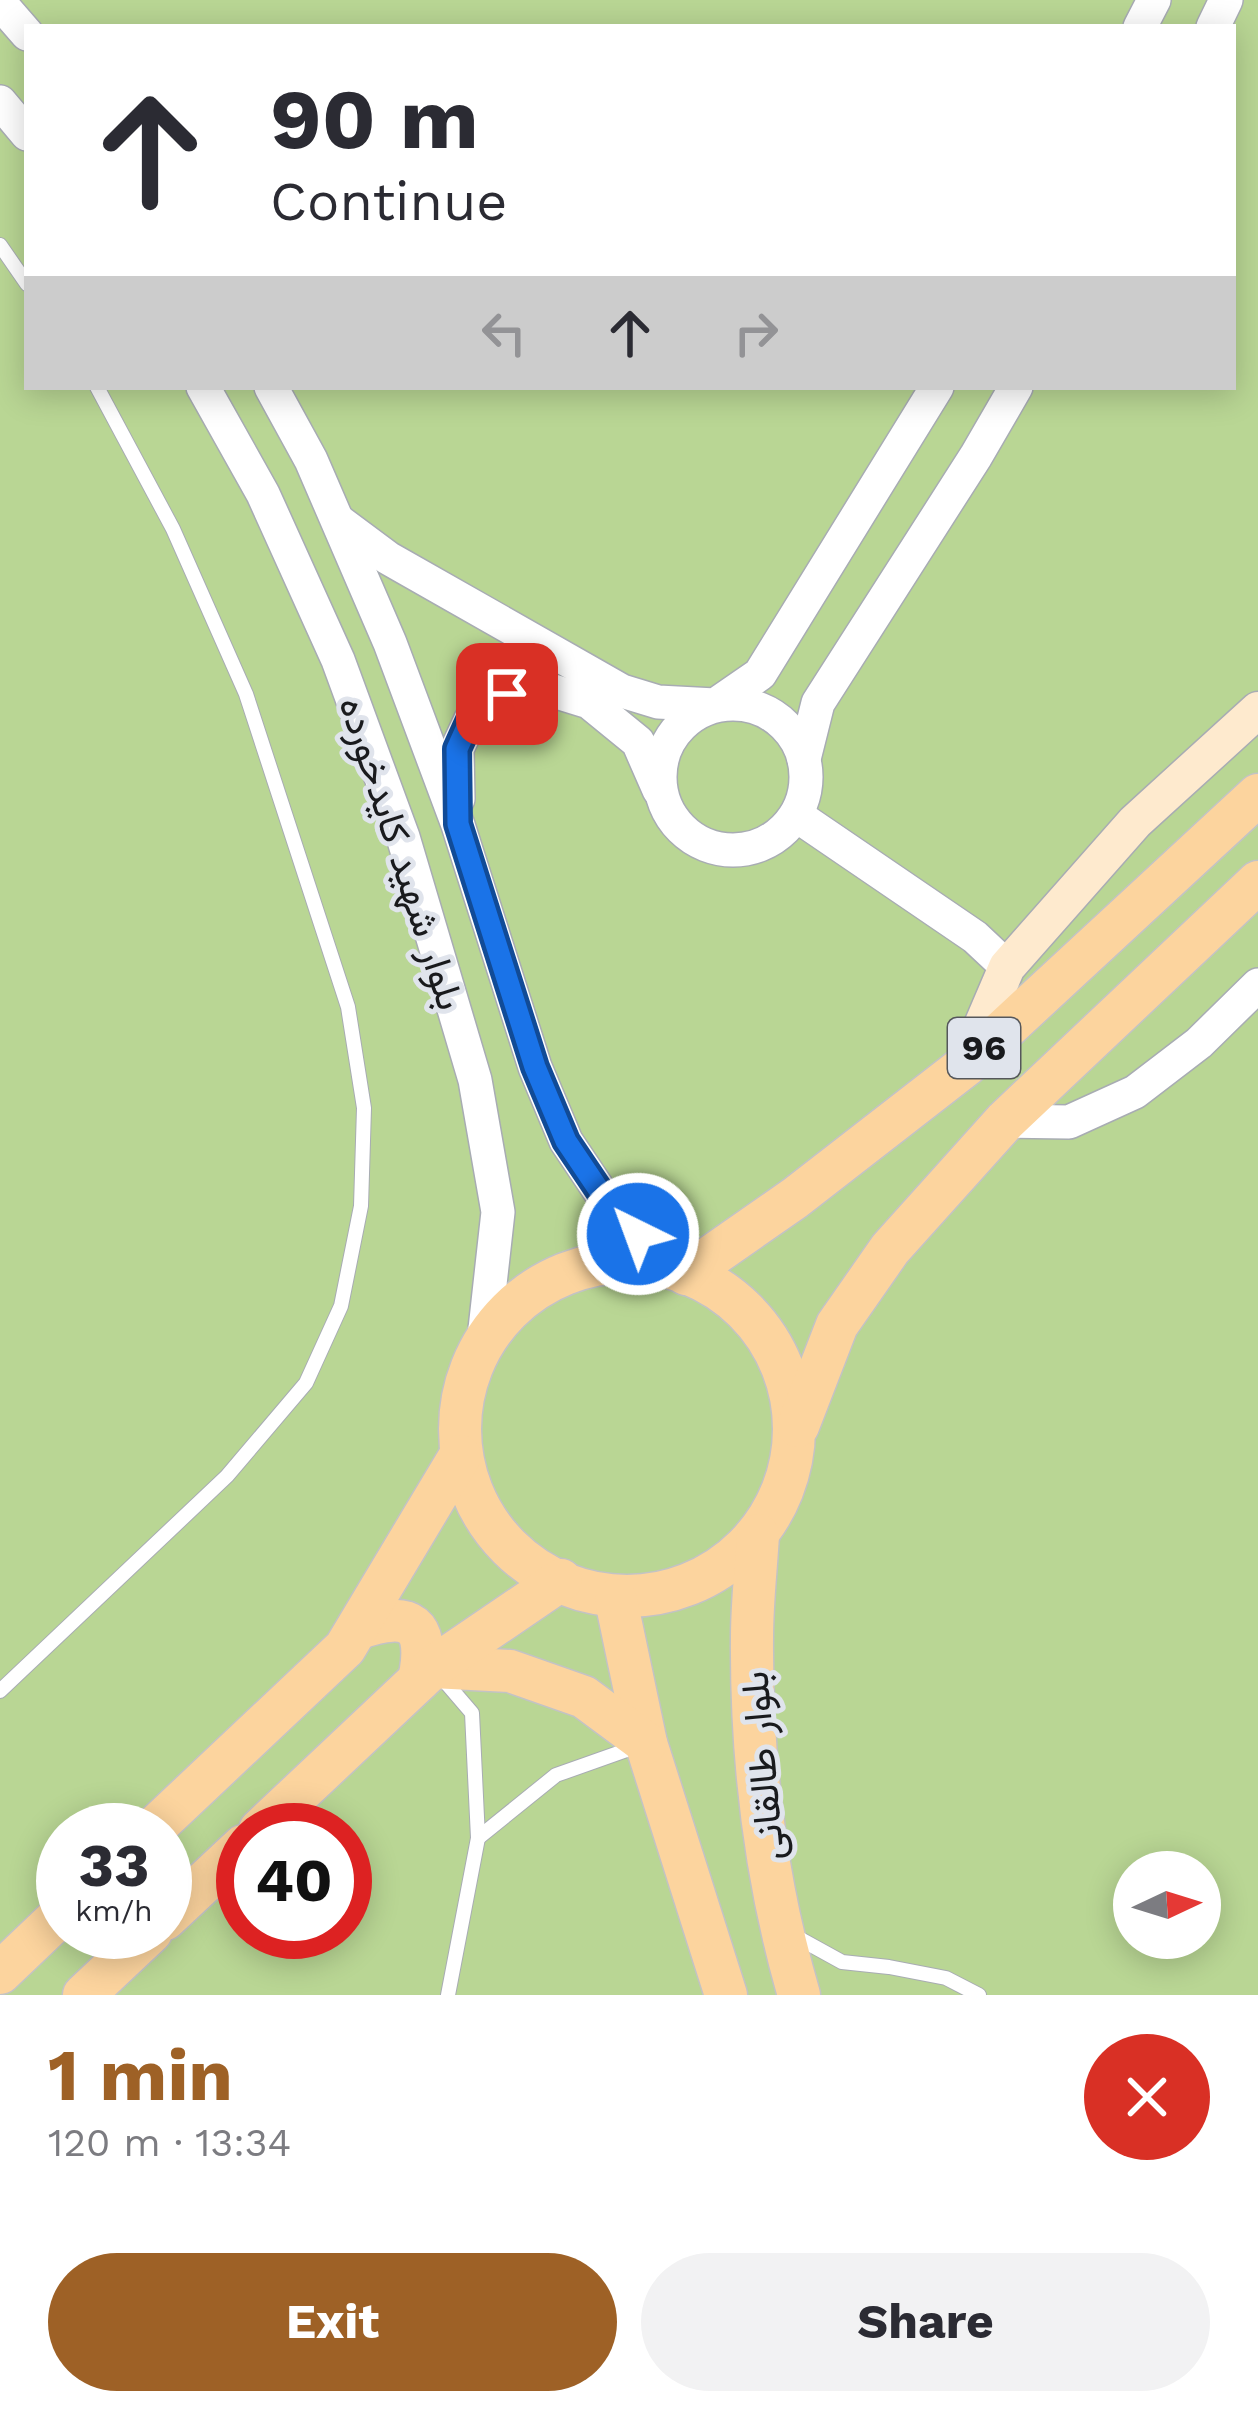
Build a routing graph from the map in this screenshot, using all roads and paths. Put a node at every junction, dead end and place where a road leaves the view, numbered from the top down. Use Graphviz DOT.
graph roads {
  1 [pos="0,3"];
  2 [pos="24,31"];
  3 [pos="0,102"];
  4 [pos="24,130"];
  5 [pos="0,245"];
  6 [pos="24,280"];
  7 [pos="99,390"];
  8 [pos="204,390"];
  9 [pos="273,390"];
  10 [pos="935,390"];
  11 [pos="1014,390"];
  12 [pos="337,519"];
  13 [pos="715,705"];
  14 [pos="1258,710"];
  15 [pos="804,759"];
  16 [pos="661,795"];
  17 [pos="1258,795"];
  18 [pos="796,815"];
  19 [pos="458,824"];
  20 [pos="1258,882"];
  21 [pos="1007,968"];
  22 [pos="1258,985"];
  23 [pos="965,1066"];
  24 [pos="1005,1120"];
  25 [pos="678,1270"];
  26 [pos="482,1347"];
  27 [pos="796,1433"];
  28 [pos="460,1456"];
  29 [pos="758,1535"];
  30 [pos="561,1580"];
  31 [pos="616,1600"];
  32 [pos="359,1628"];
  33 [pos="426,1674"];
  34 [pos="0,1691"];
  35 [pos="646,1743"];
  36 [pos="181,1803"];
  37 [pos="289,1803"];
  38 [pos="478,1838"];
  39 [pos="216,1871"];
  40 [pos="192,1894"];
  41 [pos="779,1927"];
  42 [pos="36,1939"];
  43 [pos="122,1959"];
  44 [pos="0,1973"];
  45 [pos="84,1995"];
  46 [pos="448,1995"];
  47 [pos="726,1995"];
  48 [pos="799,1995"];
  49 [pos="979,1995"];
  1 -- 2 [label="street"];
  3 -- 4 [label="street"];
  5 -- 6 [label="lane"];
  7 -- 34 [label="lane"];
  8 -- 26 [label="street, بلوار شهید کایدخورده"];
  9 -- 12 [label="street, بلوار شهید کایدخورده"];
  10 -- 13 [label="street"];
  11 -- 15 [label="street"];
  12 -- 13 [label="street"];
  12 -- 19 [label="street, بلوار شهید کایدخورده"];
  13 -- 15 [label="street"];
  13 -- 16 [label="street"];
  14 -- 21 [label="main road"];
  15 -- 18 [label="street"];
  16 -- 18 [label="street"];
  16 -- 19 [label="street"];
  17 -- 23 [label="main road, 96"];
  18 -- 21 [label="street"];
  19 -- 25 [label="street, بلوار شهید کایدخورده"];
  20 -- 24 [label="main road, 96"];
  21 -- 23 [label="main road"];
  22 -- 24 [label="street"];
  23 -- 25 [label="main road, 96"];
  24 -- 27 [label="main road, 96"];
  25 -- 26 [label="main road, 96"];
  25 -- 27 [label="main road, 96"];
  26 -- 28 [label="main road, 96"];
  27 -- 29 [label="main road, 96"];
  28 -- 30 [label="main road, 96"];
  28 -- 32 [label="main road"];
  29 -- 31 [label="main road, 96"];
  29 -- 41 [label="main road, بلوار طالقانی / 96"];
  30 -- 31 [label="main road, 96"];
  30 -- 33 [label="main road"];
  31 -- 35 [label="main road"];
  32 -- 33 [label="main road"];
  32 -- 36 [label="main road"];
  33 -- 35 [label="main road"];
  33 -- 37 [label="main road"];
  33 -- 38 [label="lane"];
  35 -- 38 [label="lane"];
  35 -- 47 [label="main road"];
  38 -- 46 [label="lane"];
  39 -- 40 [label="main road"];
  41 -- 48 [label="main road, بلوار طالقانی / 96"];
  41 -- 49 [label="lane"];
  42 -- 44 [label="main road"];
  43 -- 45 [label="main road"];
}
